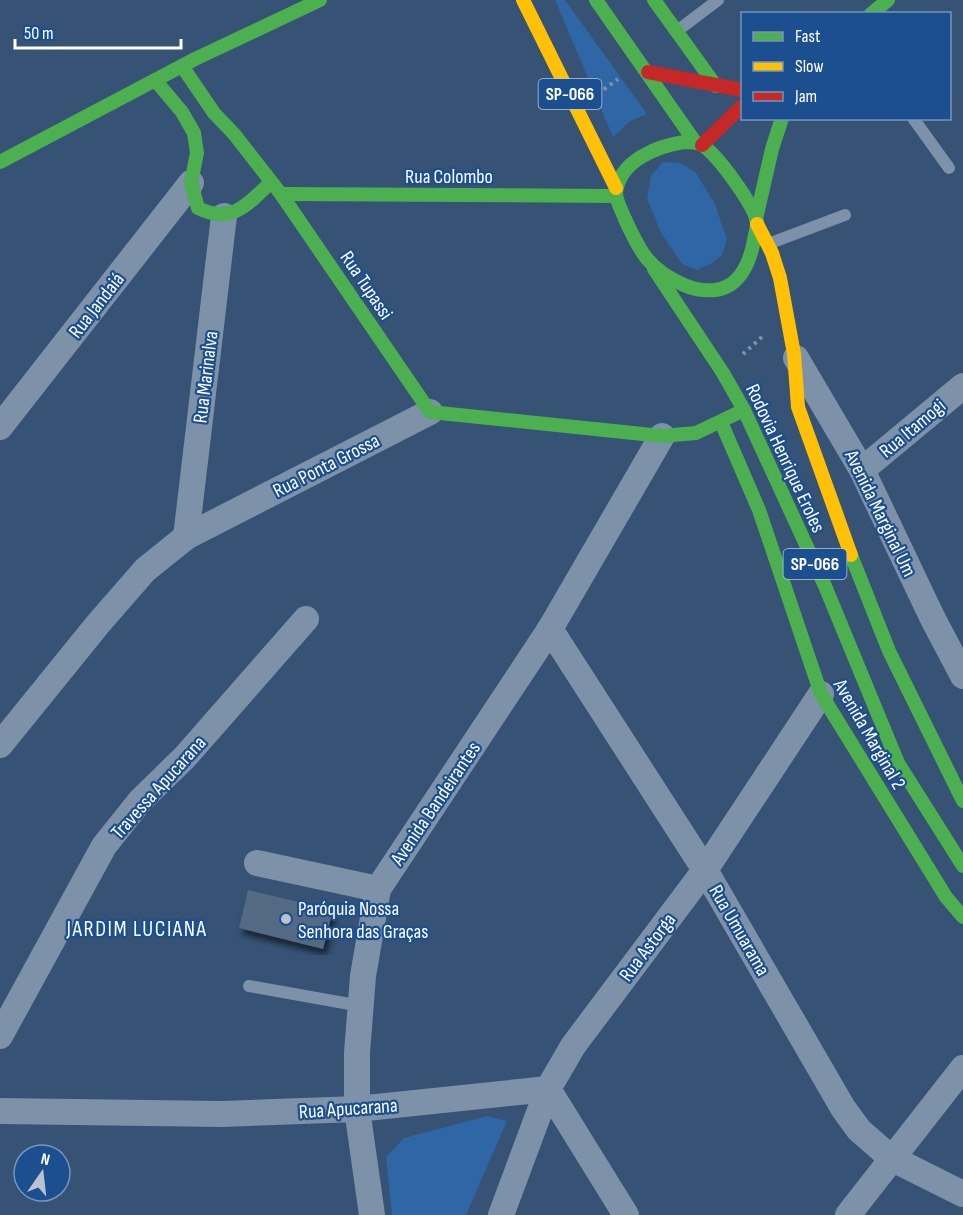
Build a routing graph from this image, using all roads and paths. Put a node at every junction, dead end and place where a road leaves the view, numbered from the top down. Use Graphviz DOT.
graph roads {
  1 [pos="320,0"];
  2 [pos="523,0"];
  3 [pos="596,0"];
  4 [pos="654,0"];
  5 [pos="718,0"];
  6 [pos="888,0"];
  7 [pos="873,12"];
  8 [pos="676,32"];
  9 [pos="195,58"];
  10 [pos="182,66"];
  11 [pos="643,67"];
  12 [pos="155,80"];
  13 [pos="716,86"];
  14 [pos="741,90"];
  15 [pos="741,107"];
  16 [pos="579,110"];
  17 [pos="781,120"];
  18 [pos="914,120"];
  19 [pos="229,128"];
  20 [pos="195,141"];
  21 [pos="698,144"];
  22 [pos="0,162"];
  23 [pos="949,168"];
  24 [pos="271,182"];
  25 [pos="191,183"];
  26 [pos="616,192"];
  27 [pos="281,194"];
  28 [pos="224,216"];
  29 [pos="845,216"];
  30 [pos="756,222"];
  31 [pos="767,244"];
  32 [pos="654,269"];
  33 [pos="786,314"];
  34 [pos="794,354"];
  35 [pos="723,373"];
  36 [pos="963,386"];
  37 [pos="744,410"];
  38 [pos="430,412"];
  39 [pos="721,422"];
  40 [pos="0,427"];
  41 [pos="662,436"];
  42 [pos="862,470"];
  43 [pos="186,537"];
  44 [pos="306,619"];
  45 [pos="550,629"];
  46 [pos="963,676"];
  47 [pos="821,694"];
  48 [pos="0,745"];
  49 [pos="963,801"];
  50 [pos="256,863"];
  51 [pos="963,866"];
  52 [pos="705,870"];
  53 [pos="378,889"];
  54 [pos="963,917"];
  55 [pos="249,986"];
  56 [pos="361,1006"];
  57 [pos="0,1036"];
  58 [pos="963,1068"];
  59 [pos="548,1089"];
  60 [pos="357,1109"];
  61 [pos="0,1111"];
  62 [pos="891,1158"];
  63 [pos="963,1194"];
  64 [pos="372,1215"];
  65 [pos="501,1215"];
  66 [pos="626,1215"];
  67 [pos="848,1215"];
  1 -- 9 [label="main road"];
  2 -- 16 [label="main road, SP-066"];
  3 -- 11 [label="main road, SP-066"];
  4 -- 8 [label="main road"];
  5 -- 8 [label="lane"];
  6 -- 7 [label="main road"];
  8 -- 13 [label="main road"];
  9 -- 10 [label="main road"];
  9 -- 19 [label="main road"];
  10 -- 12 [label="main road"];
  10 -- 19 [label="main road, Rua Tupassi"];
  11 -- 13 [label="main road"];
  11 -- 16 [label="path"];
  11 -- 21 [label="main road, SP-066"];
  12 -- 20 [label="main road"];
  12 -- 22 [label="main road"];
  13 -- 14 [label="main road"];
  15 -- 21 [label="main road"];
  16 -- 26 [label="main road, SP-066"];
  17 -- 30 [label="main road"];
  18 -- 23 [label="lane"];
  19 -- 20 [label="main road"];
  19 -- 24 [label="main road, Rua Tupassi"];
  20 -- 25 [label="main road"];
  21 -- 26 [label="main road"];
  21 -- 30 [label="main road, SP-066"];
  24 -- 27 [label="main road, Rua Tupassi"];
  24 -- 28 [label="main road"];
  25 -- 28 [label="main road"];
  25 -- 40 [label="street, Rua Jandaiá"];
  26 -- 27 [label="main road, Rua Colombo"];
  26 -- 32 [label="main road, SP-066"];
  27 -- 38 [label="main road, Rua Tupassi"];
  28 -- 43 [label="street, Rua Marinalva"];
  29 -- 31 [label="lane"];
  30 -- 31 [label="main road, Rodovia Henrique Eroles / SP-066"];
  30 -- 32 [label="main road, SP-066"];
  31 -- 33 [label="main road, Rodovia Henrique Eroles / SP-066"];
  32 -- 35 [label="main road, Rodovia Henrique Eroles / SP-066"];
  33 -- 34 [label="main road, Rodovia Henrique Eroles / SP-066"];
  33 -- 35 [label="path"];
  34 -- 42 [label="street, Avenida Marginal Um"];
  34 -- 49 [label="main road, Rodovia Henrique Eroles / SP-066"];
  35 -- 37 [label="main road, Rodovia Henrique Eroles / SP-066"];
  36 -- 42 [label="street, Rua Itamogi"];
  37 -- 39 [label="main road"];
  37 -- 51 [label="main road, Rodovia Henrique Eroles / SP-066"];
  38 -- 41 [label="main road"];
  38 -- 43 [label="street, Rua Ponta Grossa"];
  39 -- 41 [label="main road"];
  39 -- 47 [label="main road, Avenida Marginal 2"];
  41 -- 45 [label="street, Avenida Bandeirantes"];
  42 -- 46 [label="street, Avenida Marginal Um"];
  43 -- 48 [label="street, Rua Ponta Grossa"];
  44 -- 57 [label="street, Travessa Apucarana"];
  45 -- 52 [label="street, Rua Umuarama"];
  45 -- 53 [label="street, Avenida Bandeirantes"];
  47 -- 52 [label="street, Rua Astorga"];
  47 -- 54 [label="main road, Avenida Marginal 2"];
  50 -- 53 [label="street"];
  52 -- 59 [label="street, Rua Astorga"];
  52 -- 62 [label="street, Rua Umuarama"];
  53 -- 56 [label="street, Avenida Bandeirantes"];
  55 -- 56 [label="lane"];
  56 -- 60 [label="street, Avenida Bandeirantes"];
  58 -- 62 [label="street"];
  59 -- 60 [label="street, Rua Apucarana"];
  59 -- 65 [label="street, Rua Astorga"];
  59 -- 66 [label="street"];
  60 -- 61 [label="street, Rua Apucarana"];
  60 -- 64 [label="street, Avenida Bandeirantes"];
  62 -- 63 [label="street, Rua Umuarama"];
  62 -- 67 [label="street"];
}
